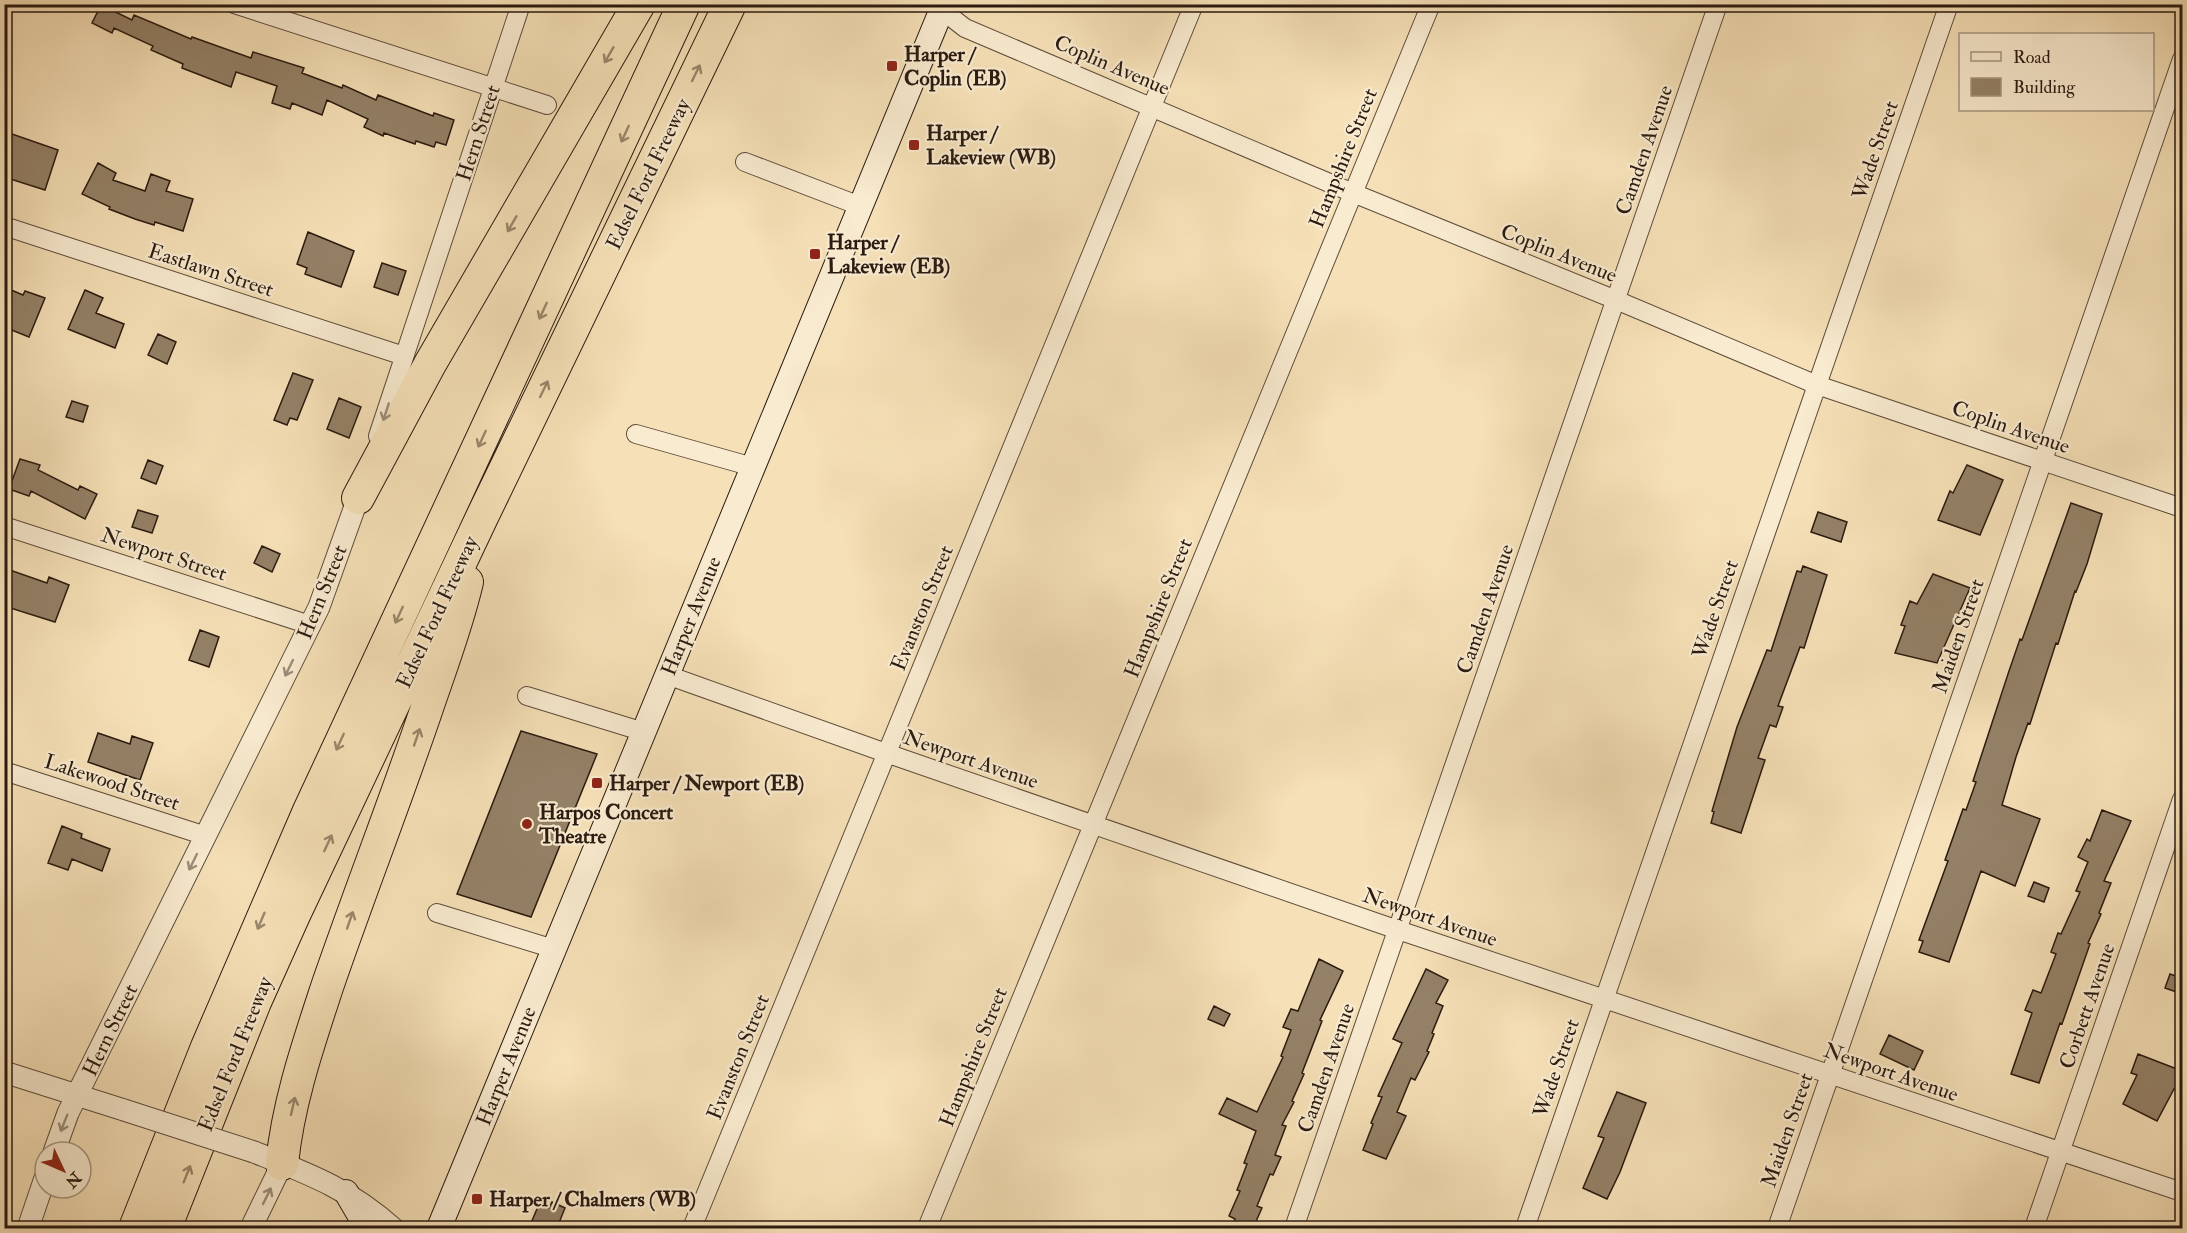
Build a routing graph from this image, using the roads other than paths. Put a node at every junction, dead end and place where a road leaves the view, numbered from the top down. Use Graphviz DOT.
graph roads {
  1 [pos="234,4"];
  2 [pos="521,4"];
  3 [pos="639,4"];
  4 [pos="684,4"];
  5 [pos="730,4"];
  6 [pos="1194,4"];
  7 [pos="1431,4"];
  8 [pos="1718,4"];
  9 [pos="1949,4"];
  10 [pos="940,6"];
  11 [pos="2182,59"];
  12 [pos="493,88"];
  13 [pos="547,105"];
  14 [pos="1152,108"];
  15 [pos="745,162"];
  16 [pos="1353,193"];
  17 [pos="860,206"];
  18 [pos="4,226"];
  19 [pos="1616,300"];
  20 [pos="404,356"];
  21 [pos="1817,384"];
  22 [pos="636,435"];
  23 [pos="2043,461"];
  24 [pos="753,467"];
  25 [pos="358,498"];
  26 [pos="2182,508"];
  27 [pos="482,517"];
  28 [pos="4,526"];
  29 [pos="310,625"];
  30 [pos="667,675"];
  31 [pos="527,696"];
  32 [pos="644,732"];
  33 [pos="886,753"];
  34 [pos="4,771"];
  35 [pos="2182,799"];
  36 [pos="1093,825"];
  37 [pos="206,836"];
  38 [pos="437,913"];
  39 [pos="1398,930"];
  40 [pos="554,949"];
  41 [pos="1604,999"];
  42 [pos="4,1072"];
  43 [pos="1830,1075"];
  44 [pos="77,1095"];
  45 [pos="59,1140"];
  46 [pos="2060,1152"];
  47 [pos="282,1164"];
  48 [pos="346,1192"];
  49 [pos="2182,1192"];
  50 [pos="38,1200"];
  51 [pos="28,1228"];
  52 [pos="135,1228"];
  53 [pos="165,1228"];
  54 [pos="251,1228"];
  55 [pos="367,1228"];
  56 [pos="393,1228"];
  57 [pos="439,1228"];
  58 [pos="692,1228"];
  59 [pos="927,1228"];
  60 [pos="1294,1228"];
  61 [pos="1525,1228"];
  62 [pos="1777,1228"];
  63 [pos="2034,1228"];
  1 -- 12 [label="street"];
  2 -- 12 [label="street, Hern Street"];
  3 -- 25 [label="highway, one-way"];
  4 -- 52 [label="highway, Edsel Ford Freeway, one-way"];
  27 -- 5 [label="highway, Edsel Ford Freeway, one-way"];
  6 -- 14 [label="street, Evanston Street"];
  7 -- 16 [label="street, Hampshire Street"];
  8 -- 19 [label="street, Camden Avenue"];
  9 -- 21 [label="street, Wade Street"];
  10 -- 14 [label="street, Coplin Avenue"];
  10 -- 17 [label="main road, Harper Avenue"];
  11 -- 23 [label="street, Maiden Street"];
  12 -- 13 [label="street"];
  12 -- 20 [label="street, Hern Street"];
  14 -- 16 [label="street, Coplin Avenue"];
  14 -- 33 [label="street, Evanston Street"];
  15 -- 17 [label="street"];
  16 -- 19 [label="street, Coplin Avenue"];
  16 -- 36 [label="street, Hampshire Street"];
  17 -- 24 [label="main road, Harper Avenue"];
  18 -- 20 [label="street, Eastlawn Street"];
  19 -- 21 [label="street, Coplin Avenue"];
  19 -- 39 [label="street, Camden Avenue"];
  20 -- 25 [label="street, Hern Street, one-way"];
  21 -- 23 [label="street, Coplin Avenue"];
  21 -- 41 [label="street, Wade Street"];
  22 -- 24 [label="street"];
  23 -- 26 [label="street, Coplin Avenue"];
  23 -- 43 [label="street, Maiden Street"];
  24 -- 30 [label="main road, Harper Avenue"];
  25 -- 29 [label="street, Hern Street"];
  47 -- 27 [label="highway, one-way"];
  53 -- 27 [label="highway, Edsel Ford Freeway, one-way"];
  28 -- 29 [label="street, Newport Street"];
  29 -- 37 [label="street, Hern Street, one-way"];
  30 -- 32 [label="main road, Harper Avenue"];
  30 -- 33 [label="street, Newport Avenue"];
  31 -- 32 [label="street"];
  32 -- 40 [label="main road, Harper Avenue"];
  33 -- 36 [label="street, Newport Avenue"];
  33 -- 58 [label="street, Evanston Street"];
  34 -- 37 [label="street, Lakewood Street"];
  35 -- 46 [label="street, Corbett Avenue"];
  36 -- 39 [label="street, Newport Avenue"];
  36 -- 59 [label="street, Hampshire Street"];
  37 -- 44 [label="street, Hern Street, one-way"];
  38 -- 40 [label="street"];
  39 -- 41 [label="street, Newport Avenue"];
  39 -- 60 [label="street, Camden Avenue"];
  40 -- 57 [label="main road, Harper Avenue"];
  41 -- 43 [label="street, Newport Avenue"];
  41 -- 61 [label="street, Wade Street"];
  42 -- 44 [label="street"];
  43 -- 46 [label="street, Newport Avenue"];
  43 -- 62 [label="street, Maiden Street"];
  44 -- 45 [label="street, Hern Street, one-way"];
  44 -- 47 [label="street, bridge"];
  46 -- 49 [label="street, Newport Avenue"];
  46 -- 63 [label="street, Corbett Avenue"];
  47 -- 48 [label="street"];
  54 -- 47 [label="street, one-way"];
  48 -- 55 [label="main road"];
  48 -- 56 [label="street"];
  50 -- 51 [label="street"];
}
